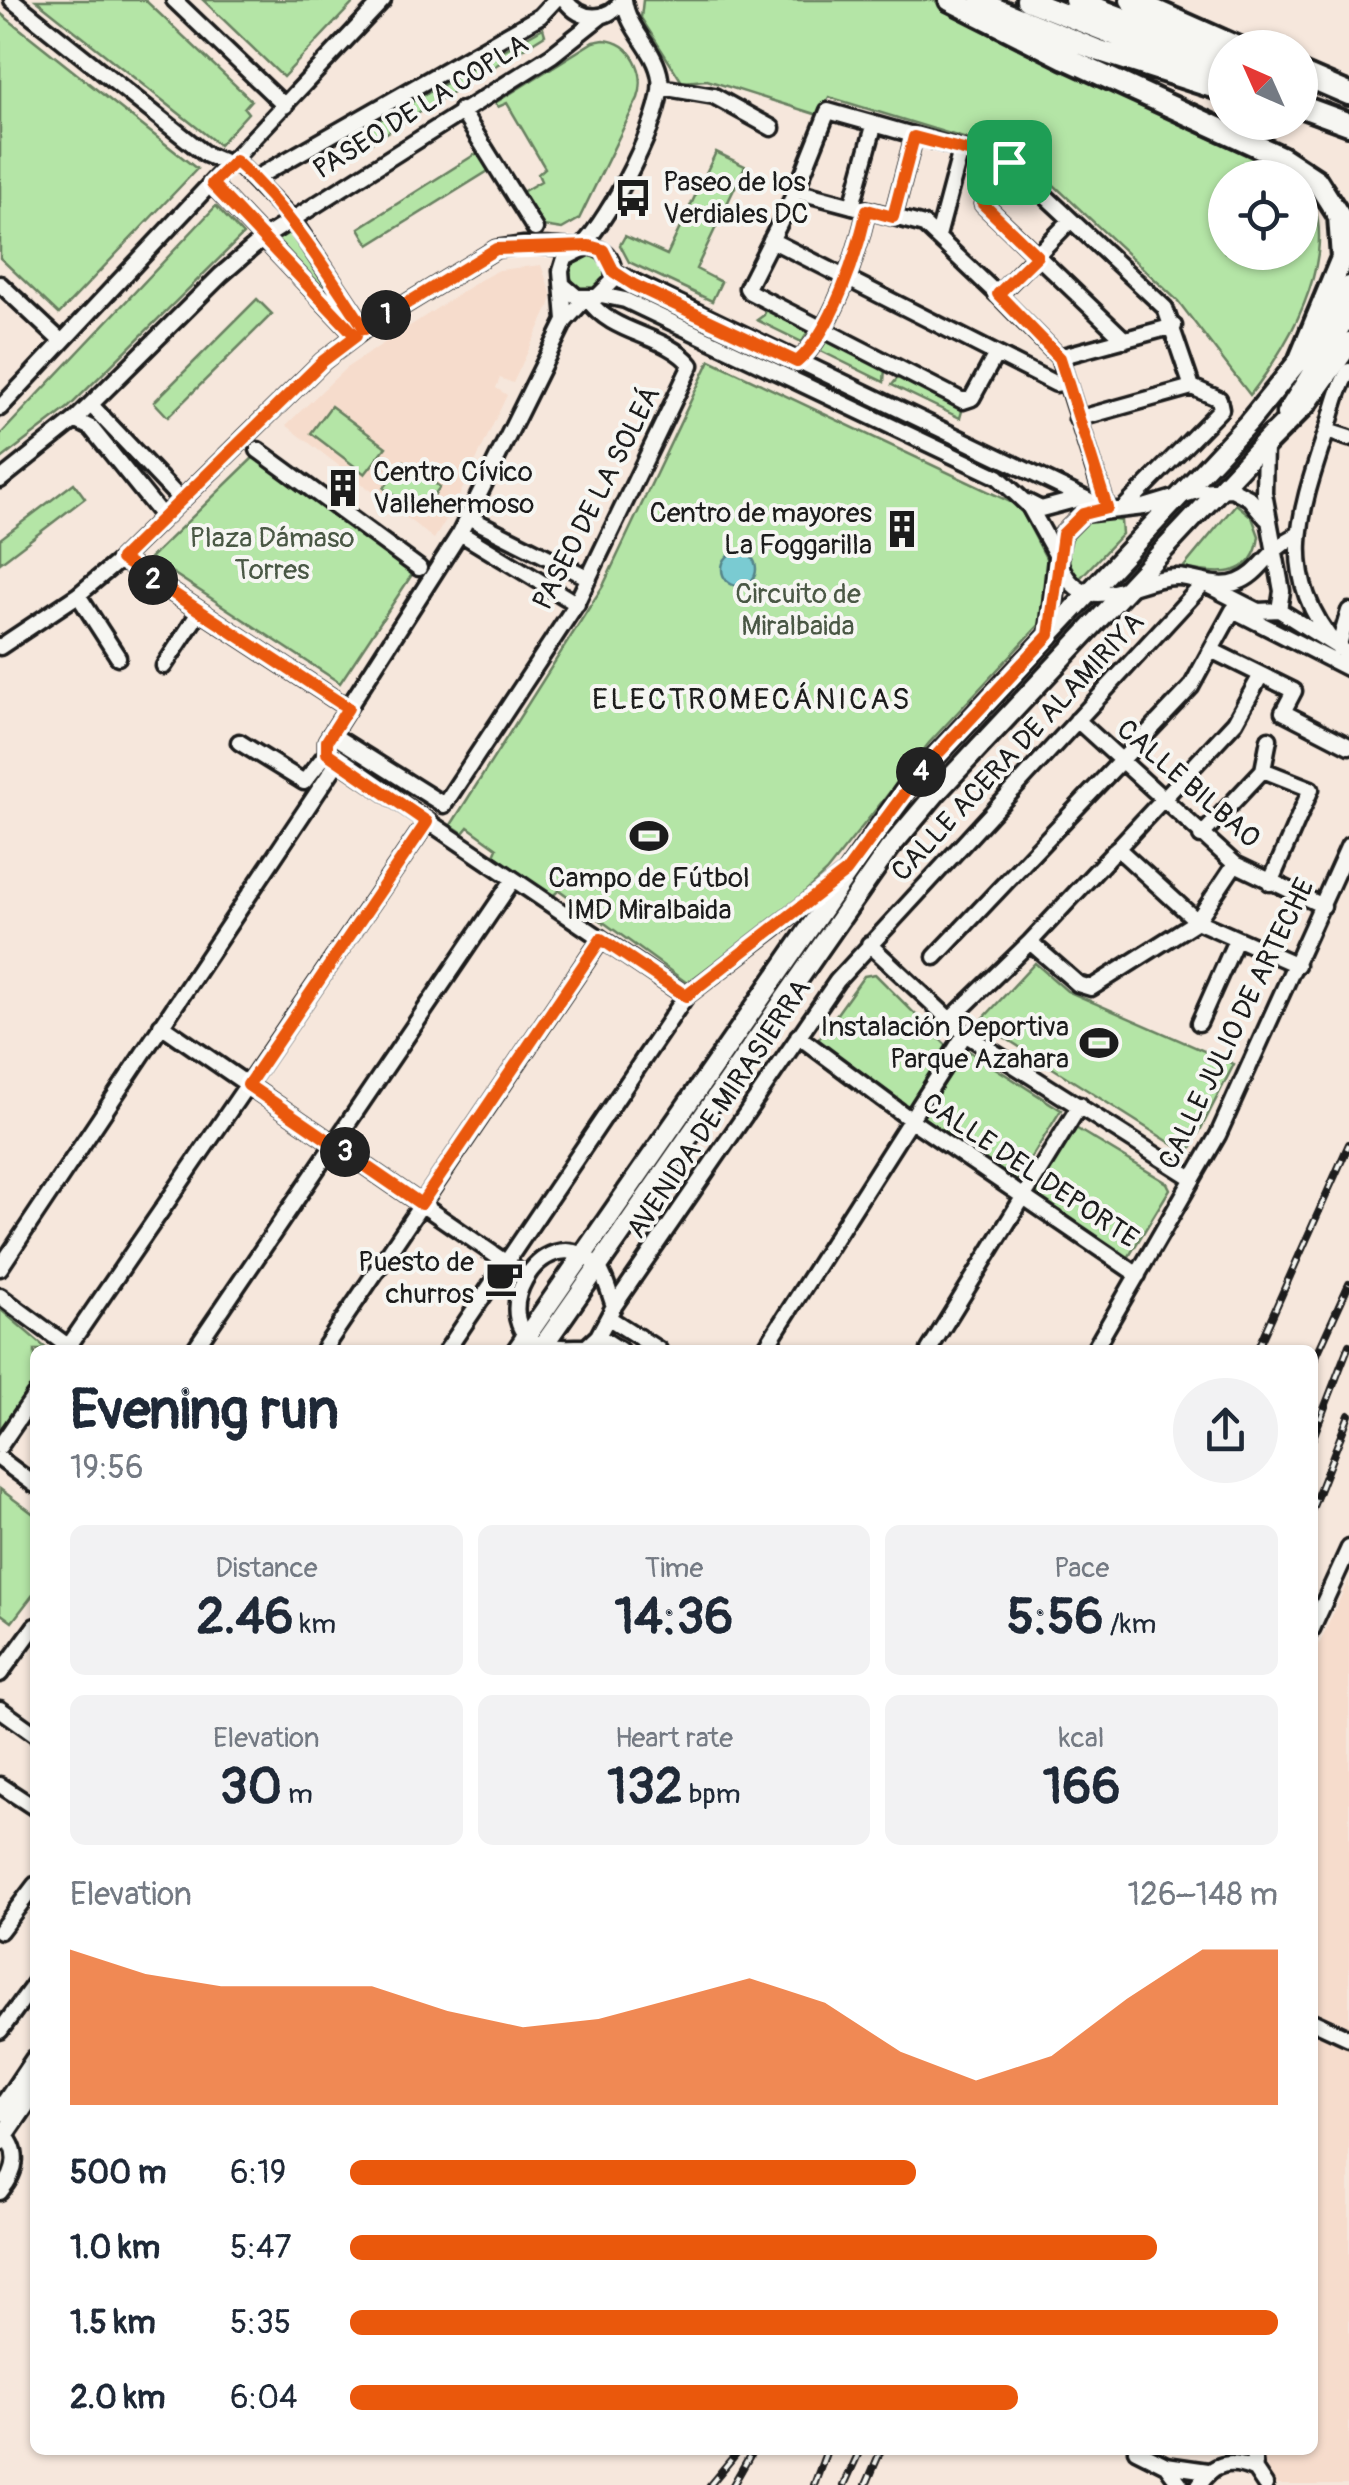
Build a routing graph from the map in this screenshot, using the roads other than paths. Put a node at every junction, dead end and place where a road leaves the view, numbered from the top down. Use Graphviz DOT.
graph roads {
  1 [pos="12,0"];
  2 [pos="174,0"];
  3 [pos="383,0"];
  4 [pos="555,0"];
  5 [pos="565,0"];
  6 [pos="624,0"];
  7 [pos="950,0"];
  8 [pos="975,0"];
  9 [pos="1027,0"];
  10 [pos="1075,0"];
  11 [pos="1132,0"];
  12 [pos="601,17"];
  13 [pos="1208,34"];
  14 [pos="636,36"];
  15 [pos="1208,51"];
  16 [pos="1208,71"];
  17 [pos="1318,81"];
  18 [pos="1208,86"];
  19 [pos="660,87"];
  20 [pos="1318,91"];
  21 [pos="1349,94"];
  22 [pos="1349,102"];
  23 [pos="285,106"];
  24 [pos="461,110"];
  25 [pos="874,126"];
  26 [pos="772,128"];
  27 [pos="914,137"];
  28 [pos="961,150"];
  29 [pos="233,163"];
  30 [pos="1017,168"];
  31 [pos="254,178"];
  32 [pos="212,184"];
  33 [pos="796,192"];
  34 [pos="860,208"];
  35 [pos="893,217"];
  36 [pos="291,218"];
  37 [pos="1072,220"];
  38 [pos="602,224"];
  39 [pos="536,229"];
  40 [pos="938,236"];
  41 [pos="265,237"];
  42 [pos="771,240"];
  43 [pos="533,246"];
  44 [pos="579,247"];
  45 [pos="603,250"];
  46 [pos="1037,256"];
  47 [pos="614,272"];
  48 [pos="562,278"];
  49 [pos="846,278"];
  50 [pos="0,284"];
  51 [pos="1349,286"];
  52 [pos="998,294"];
  53 [pos="592,298"];
  54 [pos="1349,314"];
  55 [pos="565,321"];
  56 [pos="1174,326"];
  57 [pos="820,328"];
  58 [pos="361,332"];
  59 [pos="1125,340"];
  60 [pos="62,342"];
  61 [pos="1349,343"];
  62 [pos="996,354"];
  63 [pos="1060,358"];
  64 [pos="1300,359"];
  65 [pos="797,362"];
  66 [pos="1349,371"];
  67 [pos="1066,382"];
  68 [pos="1192,388"];
  69 [pos="91,404"];
  70 [pos="0,408"];
  71 [pos="103,417"];
  72 [pos="1077,419"];
  73 [pos="75,420"];
  74 [pos="90,428"];
  75 [pos="1327,431"];
  76 [pos="1349,438"];
  77 [pos="1265,444"];
  78 [pos="258,450"];
  79 [pos="0,480"];
  80 [pos="1050,483"];
  81 [pos="1096,483"];
  82 [pos="1224,489"];
  83 [pos="1181,495"];
  84 [pos="1024,498"];
  85 [pos="1082,498"];
  86 [pos="181,500"];
  87 [pos="1047,508"];
  88 [pos="1115,509"];
  89 [pos="468,517"];
  90 [pos="163,518"];
  91 [pos="1266,518"];
  92 [pos="460,533"];
  93 [pos="1297,535"];
  94 [pos="1272,547"];
  95 [pos="1058,558"];
  96 [pos="121,559"];
  97 [pos="419,568"];
  98 [pos="589,578"];
  99 [pos="1204,583"];
  100 [pos="1089,592"];
  101 [pos="1126,592"];
  102 [pos="78,595"];
  103 [pos="577,604"];
  104 [pos="1279,610"];
  105 [pos="200,611"];
  106 [pos="1349,611"];
  107 [pos="1049,635"];
  108 [pos="0,647"];
  109 [pos="1212,650"];
  110 [pos="1344,651"];
  111 [pos="118,657"];
  112 [pos="164,666"];
  113 [pos="1349,668"];
  114 [pos="1261,675"];
  115 [pos="348,708"];
  116 [pos="1077,720"];
  117 [pos="331,734"];
  118 [pos="1269,739"];
  119 [pos="239,742"];
  120 [pos="1349,746"];
  121 [pos="332,758"];
  122 [pos="1122,760"];
  123 [pos="1263,770"];
  124 [pos="1162,800"];
  125 [pos="427,822"];
  126 [pos="1201,836"];
  127 [pos="1349,845"];
  128 [pos="1117,848"];
  129 [pos="1235,864"];
  130 [pos="846,872"];
  131 [pos="514,880"];
  132 [pos="1270,882"];
  133 [pos="1323,906"];
  134 [pos="1197,922"];
  135 [pos="601,939"];
  136 [pos="1236,940"];
  137 [pos="1030,942"];
  138 [pos="869,944"];
  139 [pos="935,957"];
  140 [pos="1297,965"];
  141 [pos="686,996"];
  142 [pos="951,1020"];
  143 [pos="1199,1023"];
  144 [pos="161,1026"];
  145 [pos="965,1034"];
  146 [pos="798,1036"];
  147 [pos="248,1085"];
  148 [pos="1080,1106"];
  149 [pos="911,1120"];
  150 [pos="334,1144"];
  151 [pos="1192,1178"];
  152 [pos="1022,1198"];
  153 [pos="421,1204"];
  154 [pos="590,1260"];
  155 [pos="506,1263"];
  156 [pos="0,1268"];
  157 [pos="524,1275"];
  158 [pos="1138,1275"];
  159 [pos="0,1296"];
  160 [pos="612,1312"];
  161 [pos="598,1336"];
  162 [pos="64,1345"];
  163 [pos="72,1345"];
  164 [pos="197,1345"];
  165 [pos="326,1345"];
  166 [pos="450,1345"];
  167 [pos="532,1345"];
  168 [pos="588,1345"];
  169 [pos="612,1345"];
  170 [pos="653,1345"];
  171 [pos="767,1345"];
  172 [pos="933,1345"];
  173 [pos="1097,1345"];
  174 [pos="30,1402"];
  175 [pos="0,1446"];
  176 [pos="0,1459"];
  177 [pos="30,1481"];
  178 [pos="1349,1548"];
  179 [pos="1318,1616"];
  180 [pos="30,1632"];
  181 [pos="3,1663"];
  182 [pos="0,1709"];
  183 [pos="30,1730"];
  184 [pos="0,1784"];
  185 [pos="30,1805"];
  186 [pos="30,1892"];
  187 [pos="0,1931"];
  188 [pos="30,1990"];
  189 [pos="1318,2024"];
  190 [pos="0,2031"];
  191 [pos="1349,2038"];
  192 [pos="30,2067"];
  193 [pos="30,2097"];
  194 [pos="0,2112"];
  195 [pos="2,2135"];
  196 [pos="0,2192"];
  197 [pos="1146,2455"];
  198 [pos="1212,2455"];
  199 [pos="1254,2455"];
  200 [pos="1166,2465"];
  201 [pos="1210,2469"];
  202 [pos="1255,2470"];
  203 [pos="1182,2485"];
  204 [pos="1199,2485"];
  205 [pos="1265,2485"];
  1 -- 29 [label="street"];
  2 -- 23 [label="street"];
  3 -- 23 [label="street"];
  4 -- 31 [label="street"];
  5 -- 12 [label="street"];
  6 -- 12 [label="street, PASEO DE LA COPLA"];
  6 -- 14 [label="street"];
  7 -- 64 [label="highway"];
  8 -- 18 [label="highway"];
  9 -- 16 [label="highway"];
  10 -- 15 [label="highway"];
  11 -- 13 [label="highway"];
  12 -- 14 [label="street"];
  12 -- 24 [label="street, PASEO DE LA COPLA"];
  14 -- 19 [label="street"];
  17 -- 21 [label="highway"];
  19 -- 26 [label="street"];
  19 -- 38 [label="street"];
  20 -- 22 [label="highway"];
  23 -- 29 [label="street"];
  24 -- 36 [label="street, PASEO DE LA COPLA"];
  24 -- 39 [label="street"];
  25 -- 27 [label="street"];
  25 -- 33 [label="street"];
  25 -- 34 [label="street"];
  27 -- 28 [label="street"];
  27 -- 35 [label="street"];
  28 -- 30 [label="street"];
  28 -- 40 [label="street"];
  29 -- 31 [label="street"];
  29 -- 32 [label="street"];
  30 -- 37 [label="street"];
  30 -- 46 [label="street"];
  31 -- 36 [label="street"];
  32 -- 41 [label="street"];
  32 -- 60 [label="street"];
  33 -- 34 [label="street"];
  33 -- 42 [label="street"];
  34 -- 35 [label="street"];
  34 -- 49 [label="street"];
  35 -- 40 [label="street"];
  36 -- 41 [label="street, PASEO DE LA COPLA"];
  36 -- 58 [label="street"];
  37 -- 46 [label="street"];
  37 -- 56 [label="street"];
  38 -- 44 [label="street"];
  38 -- 45 [label="street"];
  40 -- 52 [label="street"];
  41 -- 58 [label="street"];
  41 -- 69 [label="street, PASEO DE LA COPLA"];
  42 -- 49 [label="street"];
  42 -- 57 [label="street"];
  43 -- 44 [label="street"];
  43 -- 48 [label="street"];
  43 -- 58 [label="street"];
  44 -- 45 [label="street"];
  44 -- 48 [label="street"];
  45 -- 47 [label="street"];
  46 -- 52 [label="street"];
  46 -- 59 [label="street"];
  47 -- 53 [label="street"];
  47 -- 65 [label="street"];
  48 -- 53 [label="street"];
  48 -- 55 [label="street"];
  49 -- 57 [label="street"];
  49 -- 62 [label="street"];
  50 -- 60 [label="street"];
  51 -- 64 [label="main road"];
  52 -- 63 [label="street"];
  53 -- 55 [label="street"];
  53 -- 84 [label="street"];
  53 -- 98 [label="street, PASEO DE LA SOLEÁ"];
  54 -- 77 [label="main road"];
  55 -- 89 [label="street"];
  56 -- 59 [label="street"];
  56 -- 68 [label="street"];
  57 -- 62 [label="street"];
  57 -- 65 [label="street"];
  58 -- 86 [label="street"];
  59 -- 63 [label="street"];
  60 -- 70 [label="street"];
  61 -- 77 [label="highway"];
  62 -- 67 [label="street"];
  63 -- 67 [label="street"];
  64 -- 83 [label="main road"];
  65 -- 80 [label="street"];
  66 -- 75 [label="street"];
  67 -- 72 [label="street"];
  68 -- 72 [label="street"];
  68 -- 88 [label="street"];
  69 -- 71 [label="street"];
  69 -- 73 [label="street, PASEO DE LA COPLA"];
  71 -- 74 [label="street"];
  71 -- 86 [label="street"];
  72 -- 81 [label="street"];
  73 -- 74 [label="street"];
  73 -- 79 [label="street, PASEO DE LA COPLA"];
  74 -- 90 [label="street"];
  75 -- 76 [label="street"];
  75 -- 93 [label="street"];
  77 -- 82 [label="main road"];
  77 -- 91 [label="street"];
  78 -- 97 [label="street"];
  80 -- 85 [label="street"];
  80 -- 87 [label="street"];
  81 -- 85 [label="street"];
  81 -- 88 [label="street"];
  82 -- 83 [label="street"];
  82 -- 91 [label="street"];
  82 -- 101 [label="main road"];
  83 -- 88 [label="street"];
  83 -- 100 [label="main road"];
  84 -- 87 [label="street"];
  84 -- 95 [label="street"];
  85 -- 87 [label="street"];
  85 -- 88 [label="street"];
  86 -- 90 [label="street"];
  88 -- 95 [label="street"];
  89 -- 92 [label="street"];
  89 -- 98 [label="street"];
  90 -- 96 [label="street"];
  91 -- 94 [label="street"];
  92 -- 103 [label="street"];
  92 -- 115 [label="street"];
  93 -- 94 [label="street"];
  93 -- 110 [label="street"];
  94 -- 99 [label="street"];
  94 -- 104 [label="street"];
  95 -- 100 [label="street"];
  95 -- 107 [label="main road"];
  96 -- 102 [label="street"];
  96 -- 105 [label="street"];
  98 -- 103 [label="street, PASEO DE LA SOLEÁ"];
  99 -- 101 [label="street"];
  99 -- 104 [label="street"];
  99 -- 116 [label="street, CALLE ACERA DE ALAMIRIYA"];
  100 -- 101 [label="street"];
  100 -- 107 [label="main road"];
  101 -- 154 [label="main road"];
  102 -- 108 [label="street"];
  102 -- 111 [label="street"];
  103 -- 117 [label="street, PASEO DE LA SOLEÁ"];
  104 -- 110 [label="street"];
  105 -- 112 [label="street"];
  105 -- 115 [label="street"];
  106 -- 110 [label="street"];
  107 -- 130 [label="main road"];
  109 -- 113 [label="street"];
  109 -- 114 [label="street"];
  109 -- 122 [label="street"];
  114 -- 120 [label="street"];
  114 -- 124 [label="street"];
  115 -- 117 [label="street"];
  116 -- 122 [label="street, CALLE BILBAO"];
  116 -- 138 [label="street, CALLE ACERA DE ALAMIRIYA"];
  117 -- 121 [label="street"];
  118 -- 123 [label="street"];
  119 -- 121 [label="street"];
  121 -- 125 [label="street"];
  121 -- 144 [label="street"];
  122 -- 124 [label="street, CALLE BILBAO"];
  122 -- 139 [label="street"];
  123 -- 126 [label="street"];
  123 -- 132 [label="street"];
  124 -- 126 [label="street, CALLE BILBAO"];
  124 -- 128 [label="street"];
  125 -- 131 [label="street"];
  125 -- 147 [label="street"];
  126 -- 129 [label="street, CALLE BILBAO"];
  127 -- 133 [label="street, CALLE JULIO DE ARTECHE"];
  128 -- 134 [label="street"];
  128 -- 137 [label="street"];
  129 -- 132 [label="street, CALLE BILBAO"];
  129 -- 134 [label="street"];
  130 -- 141 [label="street"];
  130 -- 154 [label="main road"];
  131 -- 135 [label="street"];
  131 -- 150 [label="street"];
  132 -- 133 [label="street, CALLE BILBAO"];
  133 -- 140 [label="street, CALLE JULIO DE ARTECHE"];
  134 -- 136 [label="street"];
  134 -- 137 [label="street"];
  135 -- 141 [label="street"];
  135 -- 153 [label="street"];
  136 -- 140 [label="street"];
  136 -- 143 [label="street"];
  137 -- 142 [label="street"];
  138 -- 142 [label="street"];
  138 -- 146 [label="street, AVENIDA DE MIRASIERRA"];
  140 -- 151 [label="street, CALLE JULIO DE ARTECHE"];
  141 -- 155 [label="street"];
  142 -- 145 [label="street"];
  144 -- 147 [label="street"];
  144 -- 156 [label="street"];
  145 -- 148 [label="street"];
  145 -- 149 [label="street"];
  146 -- 149 [label="street, CALLE DEL DEPORTE"];
  146 -- 160 [label="street, AVENIDA DE MIRASIERRA"];
  147 -- 150 [label="street"];
  147 -- 163 [label="street"];
  148 -- 151 [label="street"];
  148 -- 152 [label="street"];
  149 -- 152 [label="street, CALLE DEL DEPORTE"];
  149 -- 171 [label="street"];
  150 -- 153 [label="street"];
  150 -- 164 [label="street"];
  151 -- 158 [label="street, CALLE JULIO DE ARTECHE"];
  152 -- 158 [label="street, CALLE DEL DEPORTE"];
  152 -- 172 [label="street"];
  153 -- 155 [label="street"];
  153 -- 165 [label="street"];
  154 -- 157 [label="street"];
  154 -- 160 [label="street"];
  154 -- 167 [label="main road"];
  155 -- 157 [label="street"];
  155 -- 166 [label="street"];
  157 -- 167 [label="street"];
  158 -- 173 [label="street, CALLE JULIO DE ARTECHE"];
  159 -- 162 [label="street"];
  160 -- 161 [label="street, AVENIDA DE MIRASIERRA"];
  160 -- 170 [label="street"];
  161 -- 168 [label="street, AVENIDA DE MIRASIERRA"];
  161 -- 169 [label="street"];
  174 -- 175 [label="street"];
  176 -- 177 [label="street"];
  178 -- 179 [label="street"];
  180 -- 181 [label="street"];
  182 -- 183 [label="street"];
  184 -- 185 [label="street"];
  186 -- 187 [label="street"];
  188 -- 190 [label="street"];
  189 -- 191 [label="street"];
  192 -- 194 [label="main road"];
  193 -- 195 [label="main road"];
  195 -- 196 [label="street"];
  197 -- 200 [label="street"];
  198 -- 201 [label="street"];
  199 -- 202 [label="street"];
  200 -- 201 [label="street"];
  200 -- 203 [label="street"];
  201 -- 202 [label="street"];
  201 -- 204 [label="street"];
  202 -- 205 [label="street"];
}
